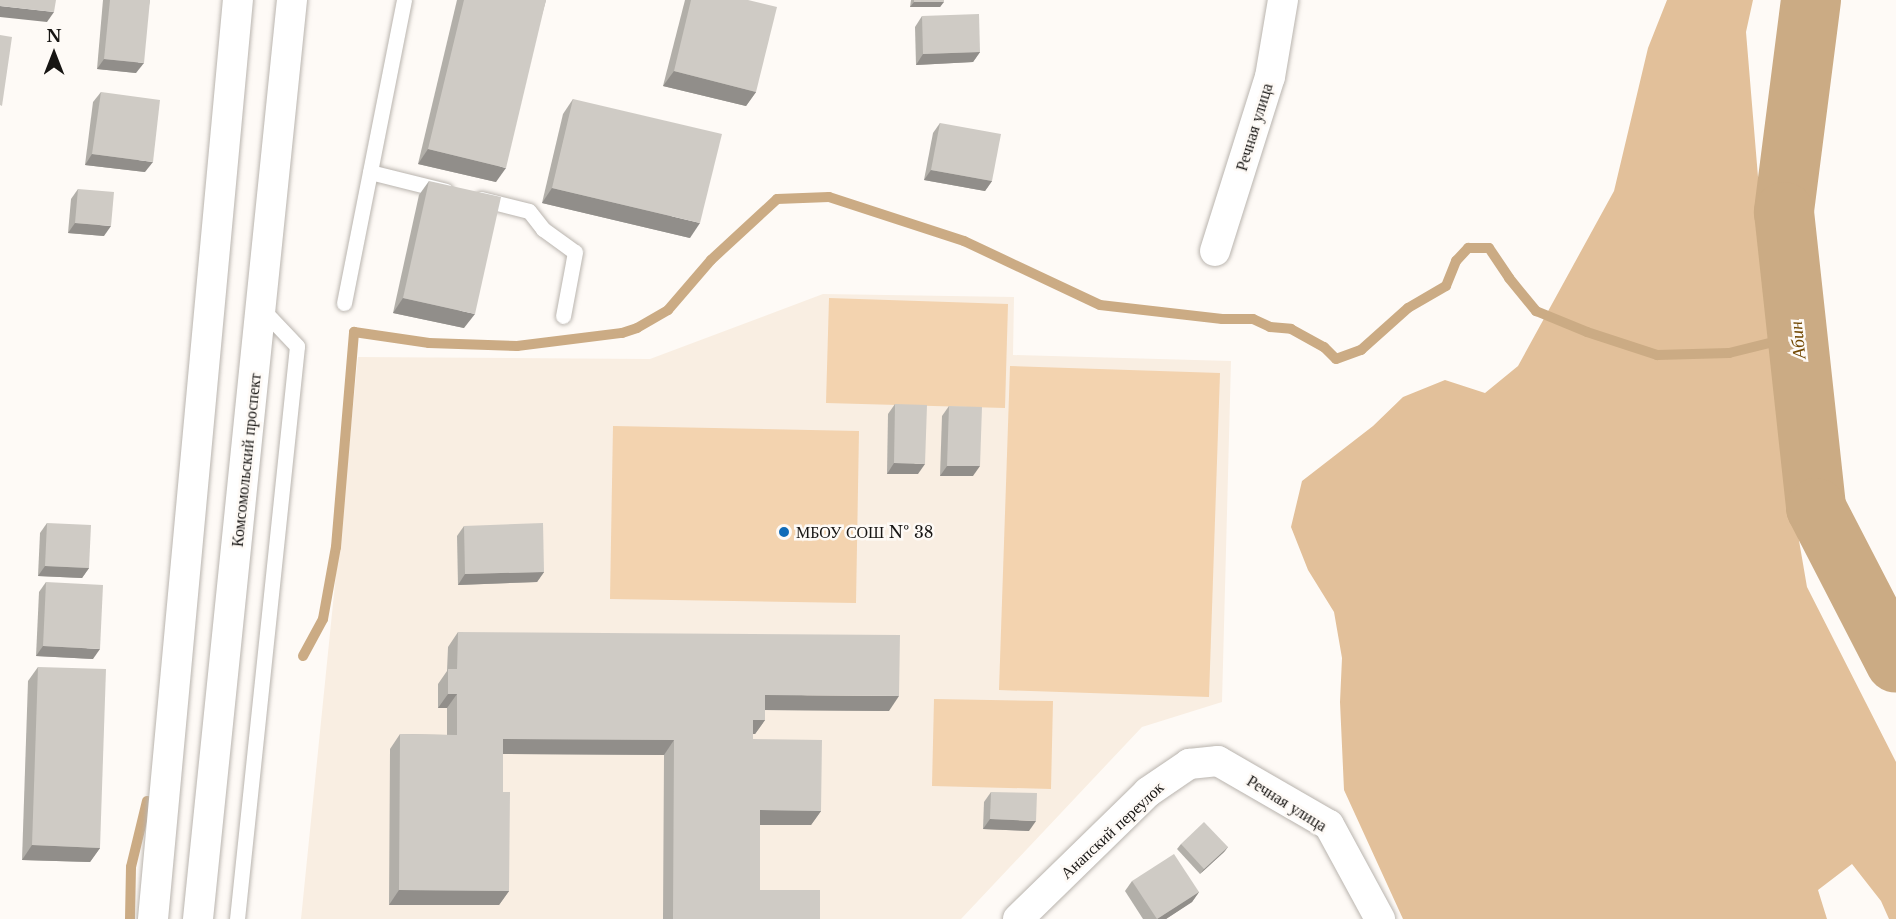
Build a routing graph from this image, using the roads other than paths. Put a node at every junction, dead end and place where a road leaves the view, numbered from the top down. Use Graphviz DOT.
graph roads {
  1 [pos="238,0"];
  2 [pos="292,0"];
  3 [pos="404,0"];
  4 [pos="1283,0"];
  5 [pos="370,172"];
  6 [pos="1215,251"];
  7 [pos="344,303"];
  8 [pos="261,308"];
  9 [pos="563,316"];
  10 [pos="1218,761"];
  11 [pos="153,919"];
  12 [pos="198,919"];
  13 [pos="237,919"];
  14 [pos="1017,919"];
  15 [pos="1380,919"];
  1 -- 11 [label="street"];
  2 -- 8 [label="street, Комсомольский проспект"];
  3 -- 5 [label="lane"];
  4 -- 6 [label="street, Речная улица"];
  5 -- 7 [label="lane"];
  5 -- 9 [label="lane"];
  8 -- 12 [label="street, Комсомольский проспект"];
  8 -- 13 [label="lane"];
  10 -- 14 [label="street, Анапский переулок"];
  10 -- 15 [label="street, Речная улица"];
}
